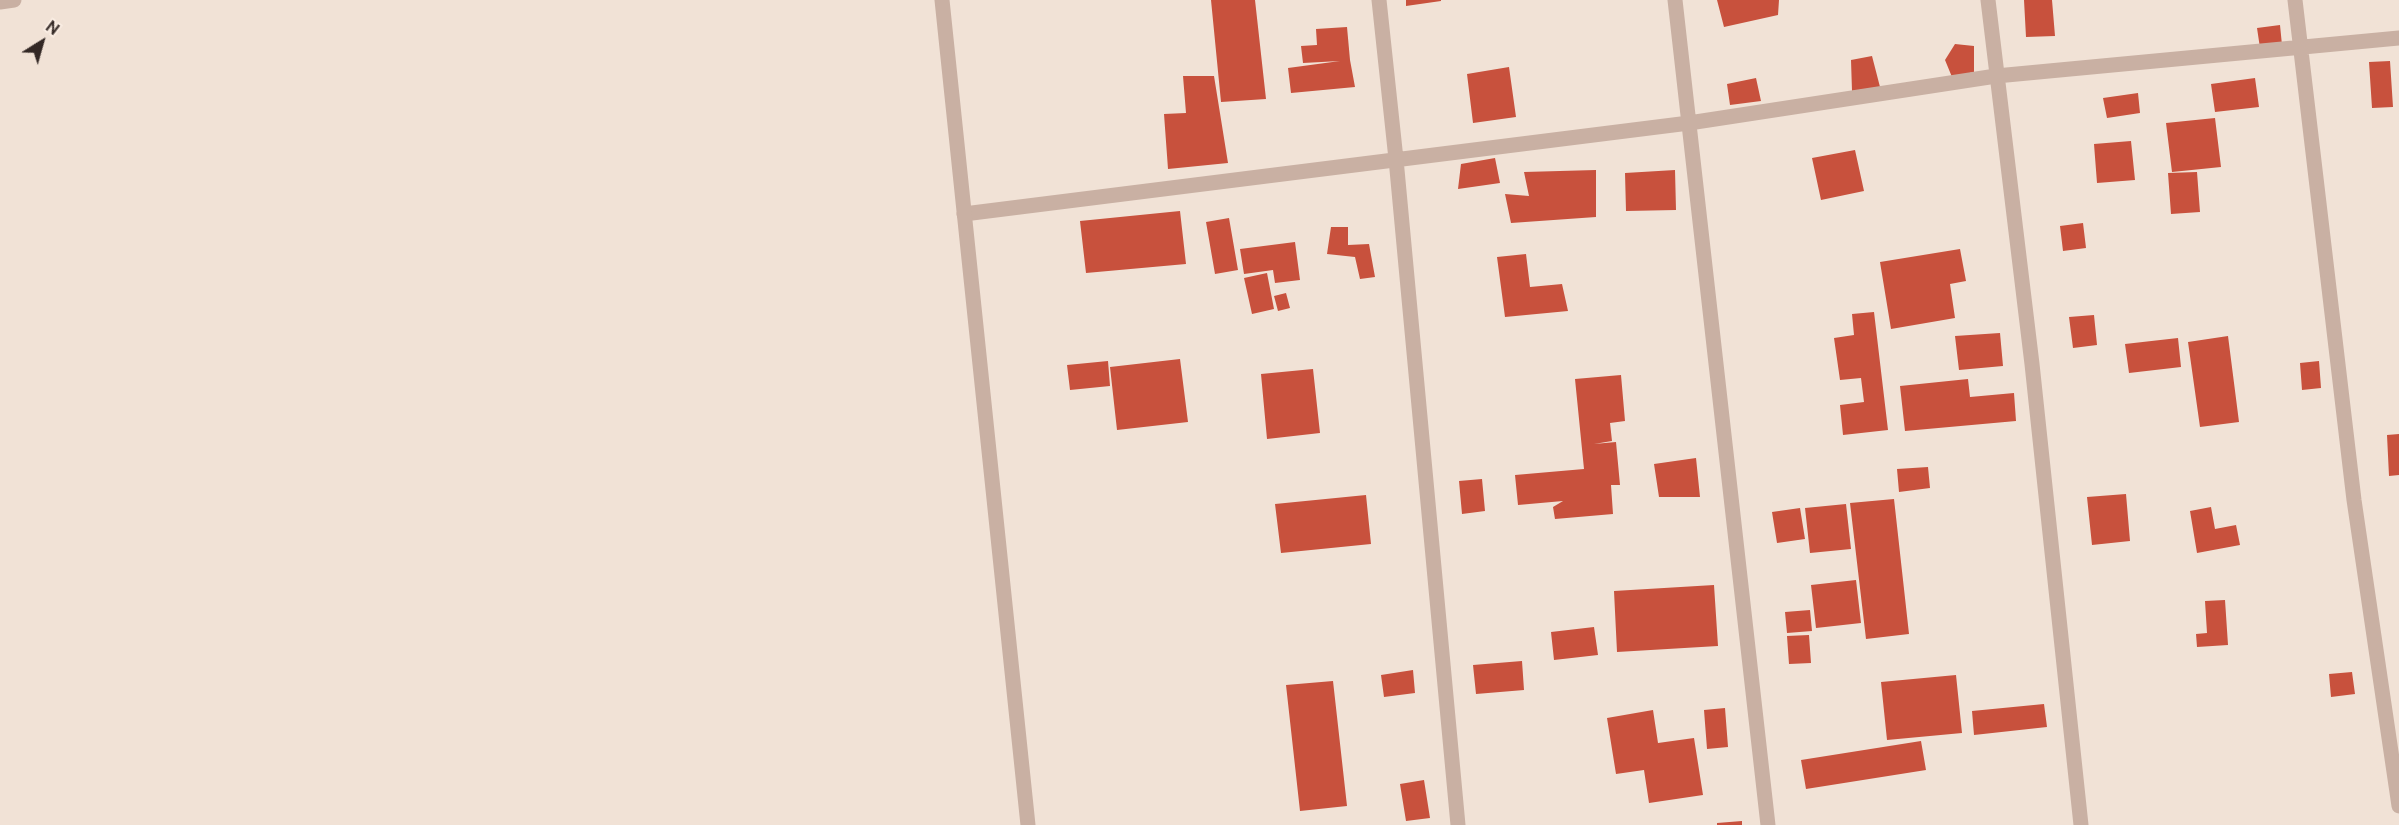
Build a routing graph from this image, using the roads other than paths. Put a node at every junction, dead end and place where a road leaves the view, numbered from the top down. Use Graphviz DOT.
graph roads {
  1 [pos="14,0"];
  2 [pos="942,0"];
  3 [pos="1379,0"];
  4 [pos="1675,0"];
  5 [pos="2295,0"];
  6 [pos="0,2"];
  7 [pos="1985,2"];
  8 [pos="2399,38"];
  9 [pos="2300,46"];
  10 [pos="1996,76"];
  11 [pos="1689,123"];
  12 [pos="1396,159"];
  13 [pos="964,214"];
  14 [pos="2399,806"];
  15 [pos="1028,825"];
  16 [pos="1458,825"];
  17 [pos="1768,825"];
  18 [pos="2081,825"];
  1 -- 6 [label="street"];
  2 -- 13 [label="street"];
  3 -- 12 [label="street"];
  4 -- 11 [label="street"];
  5 -- 9 [label="street"];
  7 -- 10 [label="street"];
  8 -- 9 [label="street"];
  9 -- 10 [label="street"];
  9 -- 14 [label="street"];
  10 -- 11 [label="street"];
  10 -- 18 [label="street"];
  11 -- 12 [label="street"];
  11 -- 17 [label="street"];
  12 -- 13 [label="street"];
  12 -- 16 [label="street"];
  13 -- 15 [label="street"];
}
